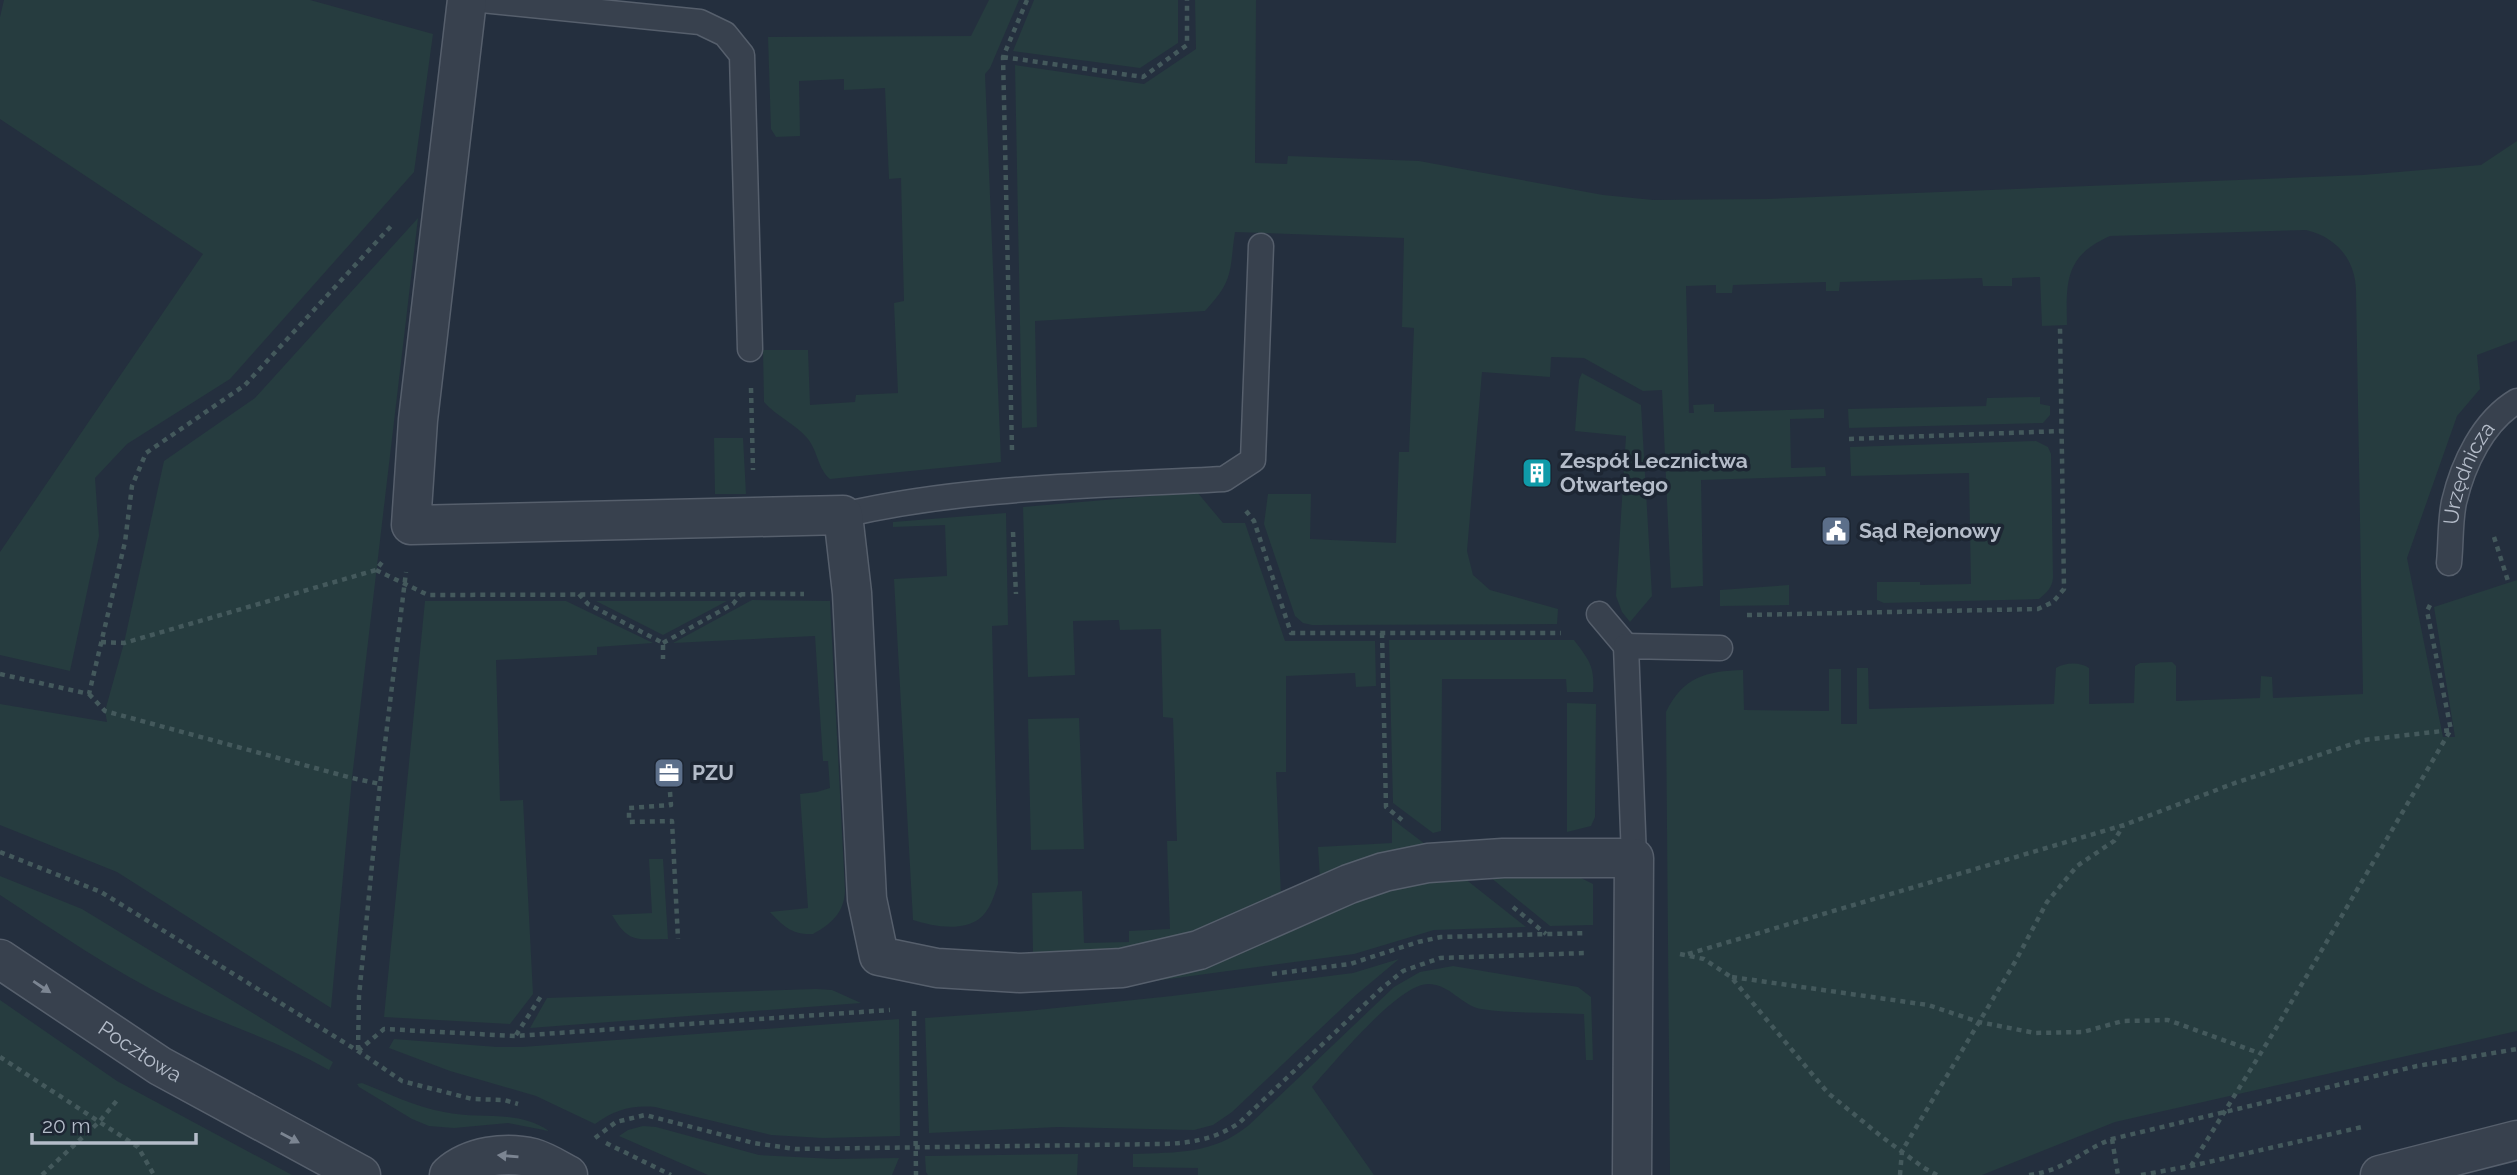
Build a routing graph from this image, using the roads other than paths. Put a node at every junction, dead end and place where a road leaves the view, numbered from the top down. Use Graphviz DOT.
graph roads {
  1 [pos="467,0"];
  2 [pos="482,0"];
  3 [pos="1261,246"];
  4 [pos="750,349"];
  5 [pos="2517,401"];
  6 [pos="844,515"];
  7 [pos="2449,563"];
  8 [pos="1598,614"];
  9 [pos="1626,646"];
  10 [pos="1720,648"];
  11 [pos="1634,858"];
  12 [pos="0,959"];
  13 [pos="2517,1140"];
  14 [pos="361,1175"];
  15 [pos="449,1175"];
  16 [pos="567,1175"];
  17 [pos="1632,1175"];
  18 [pos="2380,1175"];
  1 -- 6 [label="street"];
  2 -- 4 [label="lane"];
  3 -- 6 [label="lane"];
  5 -- 7 [label="lane, Urzędnicza"];
  6 -- 11 [label="street"];
  8 -- 9 [label="lane"];
  9 -- 10 [label="lane"];
  9 -- 11 [label="lane"];
  11 -- 17 [label="street"];
  12 -- 14 [label="street, Pocztowa, one-way"];
  13 -- 18 [label="street"];
  16 -- 15 [label="street, one-way"];
}
